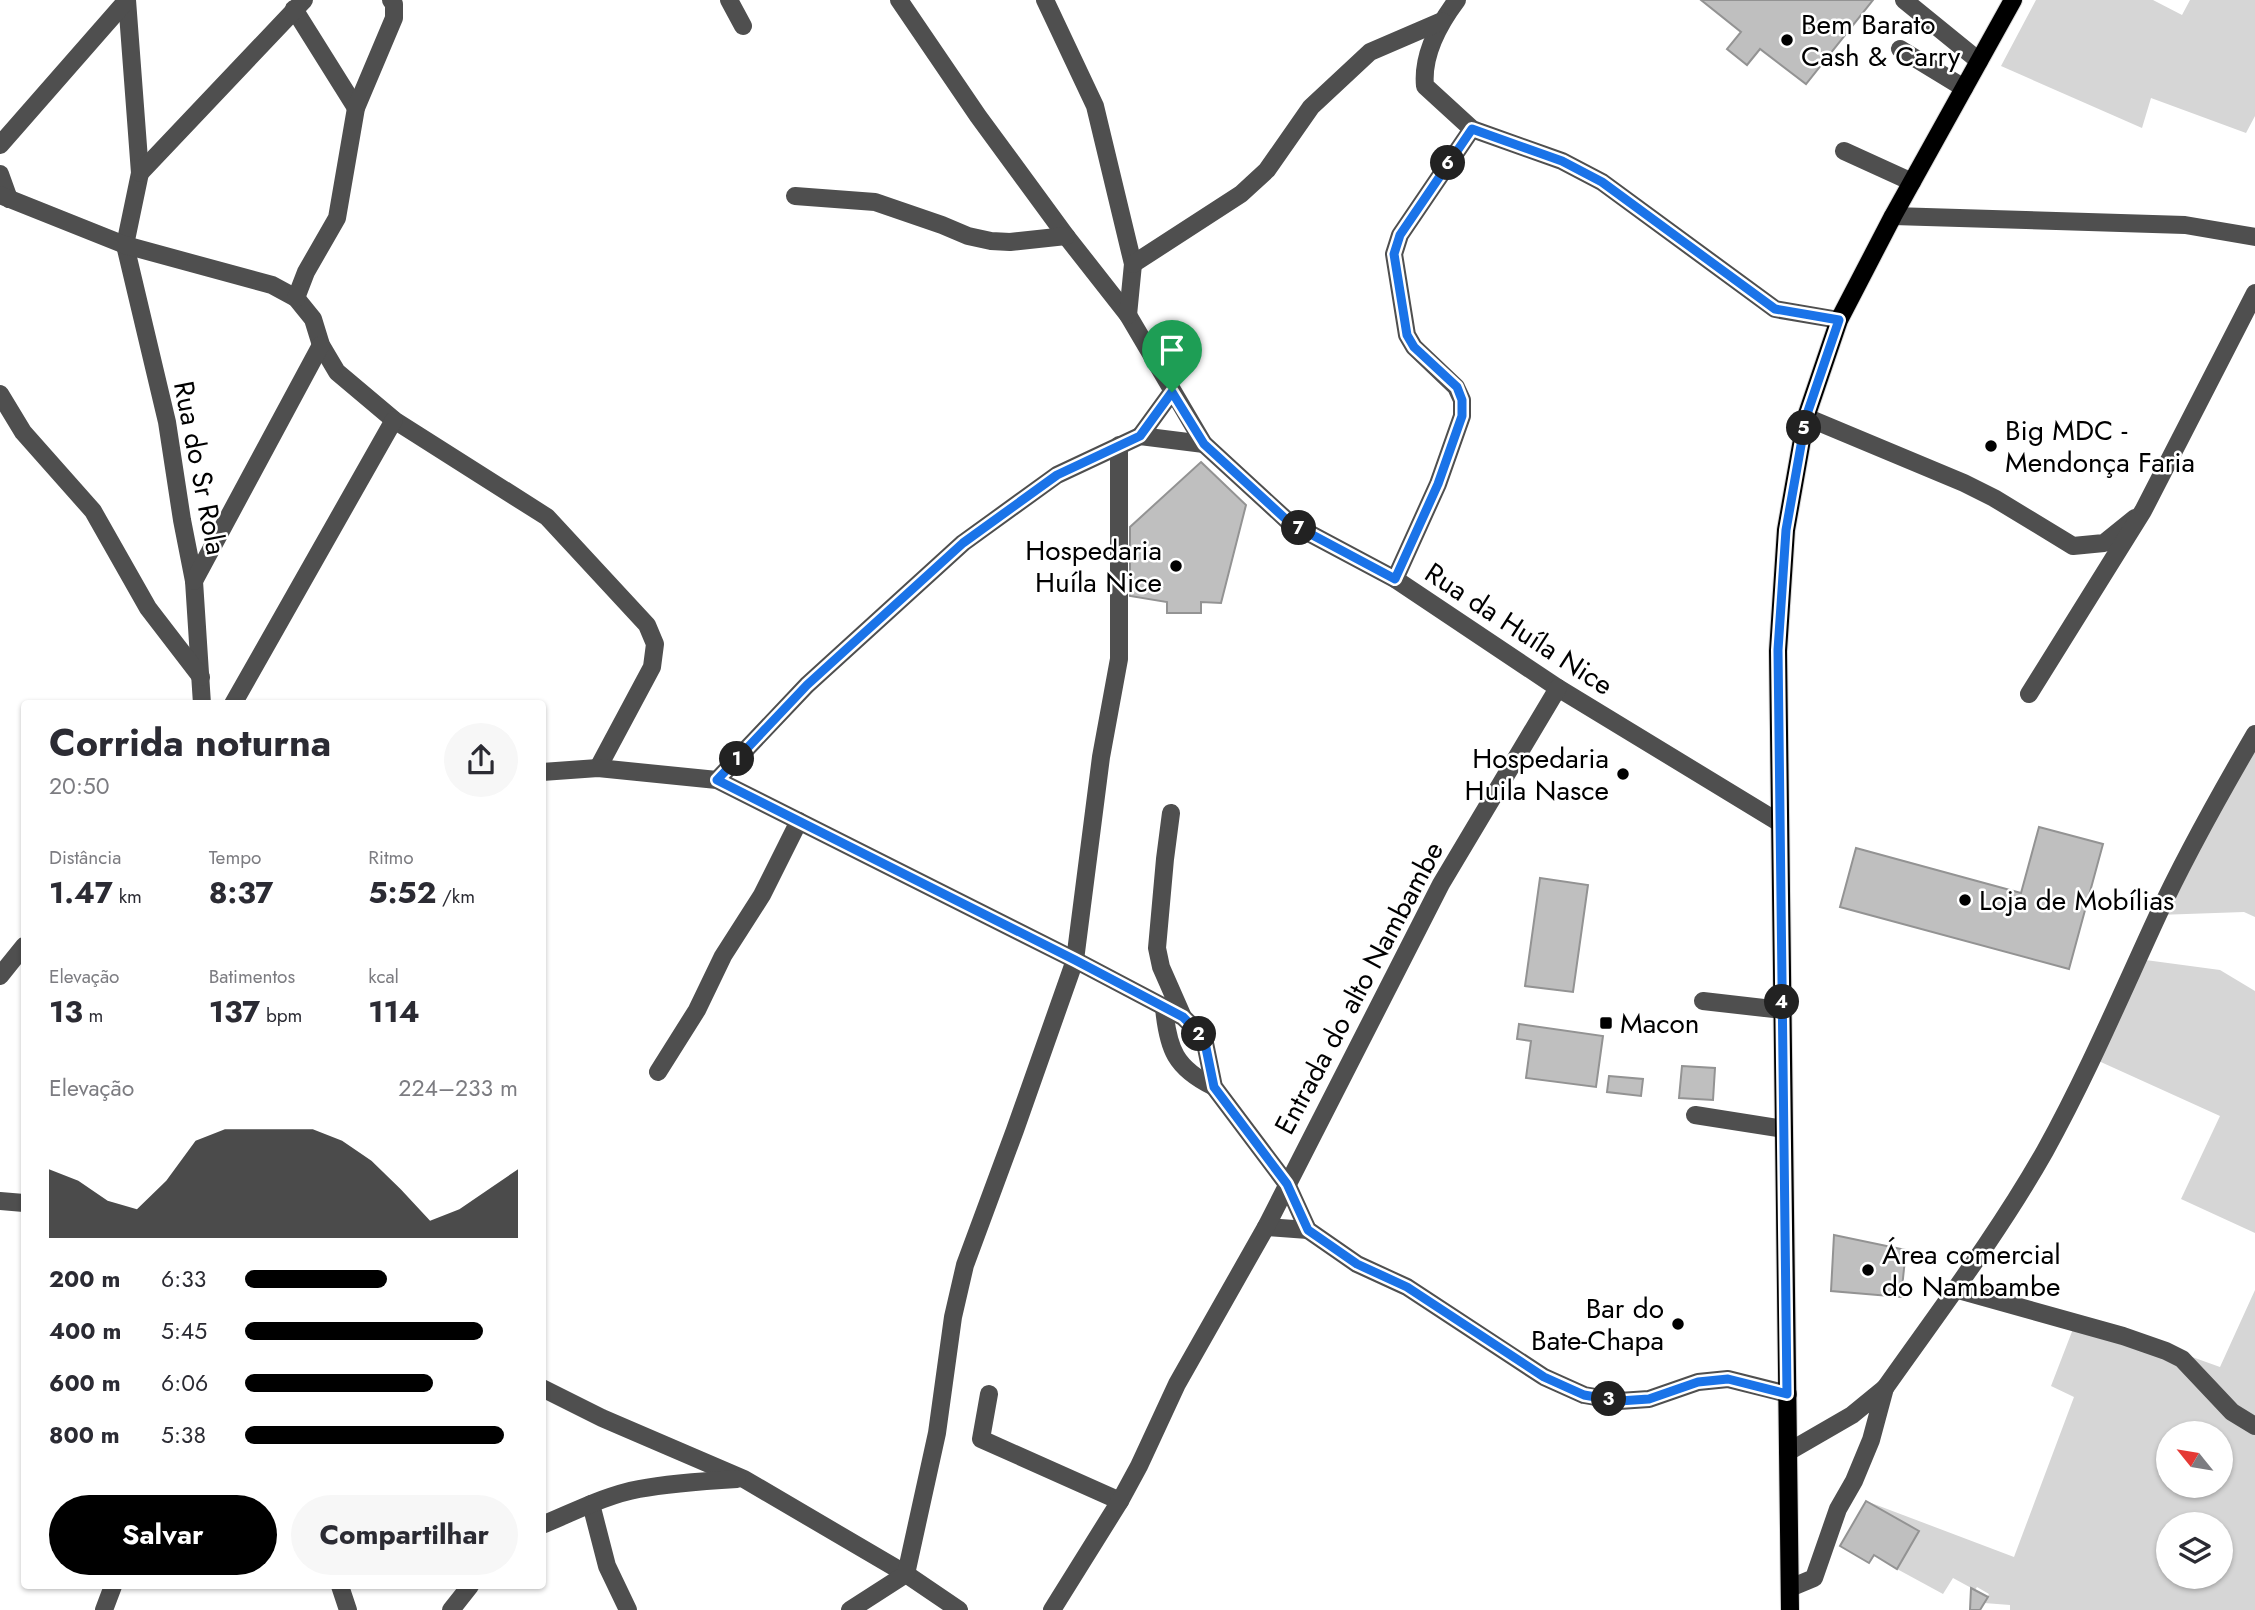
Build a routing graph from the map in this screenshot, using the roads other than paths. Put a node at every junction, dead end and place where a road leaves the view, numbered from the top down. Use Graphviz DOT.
graph roads {
  1 [pos="127,0"];
  2 [pos="391,0"];
  3 [pos="729,0"];
  4 [pos="899,0"];
  5 [pos="1045,0"];
  6 [pos="1457,0"];
  7 [pos="1904,0"];
  8 [pos="2013,0"];
  9 [pos="299,5"];
  10 [pos="1442,21"];
  11 [pos="743,26"];
  12 [pos="1900,49"];
  13 [pos="1979,61"];
  14 [pos="1964,88"];
  15 [pos="356,108"];
  16 [pos="1472,129"];
  17 [pos="0,145"];
  18 [pos="1844,151"];
  19 [pos="140,173"];
  20 [pos="0,174"];
  21 [pos="1912,182"];
  22 [pos="795,196"];
  23 [pos="5,197"];
  24 [pos="1893,216"];
  25 [pos="1066,236"];
  26 [pos="2255,237"];
  27 [pos="125,246"];
  28 [pos="1133,264"];
  29 [pos="2255,293"];
  30 [pos="296,298"];
  31 [pos="1128,315"];
  32 [pos="1839,320"];
  33 [pos="321,345"];
  34 [pos="1172,392"];
  35 [pos="0,394"];
  36 [pos="1806,417"];
  37 [pos="394,421"];
  38 [pos="1140,436"];
  39 [pos="1204,444"];
  40 [pos="1119,445"];
  41 [pos="2143,511"];
  42 [pos="1395,579"];
  43 [pos="194,581"];
  44 [pos="201,677"];
  45 [pos="1558,688"];
  46 [pos="2029,694"];
  47 [pos="202,700"];
  48 [pos="235,700"];
  49 [pos="2255,734"];
  50 [pos="598,768"];
  51 [pos="546,772"];
  52 [pos="717,780"];
  53 [pos="1171,813"];
  54 [pos="799,821"];
  55 [pos="1780,823"];
  56 [pos="21,949"];
  57 [pos="1075,960"];
  58 [pos="3,967"];
  59 [pos="1703,1001"];
  60 [pos="1164,1008"];
  61 [pos="1782,1010"];
  62 [pos="1183,1017"];
  63 [pos="658,1072"];
  64 [pos="1214,1087"];
  65 [pos="1695,1115"];
  66 [pos="1784,1129"];
  67 [pos="1287,1184"];
  68 [pos="0,1201"];
  69 [pos="21,1203"];
  70 [pos="1266,1227"];
  71 [pos="1308,1230"];
  72 [pos="1955,1289"];
  73 [pos="1885,1388"];
  74 [pos="546,1390"];
  75 [pos="989,1394"];
  76 [pos="1787,1394"];
  77 [pos="2255,1426"];
  78 [pos="1788,1452"];
  79 [pos="744,1479"];
  80 [pos="1120,1501"];
  81 [pos="591,1504"];
  82 [pos="546,1523"];
  83 [pos="906,1574"];
  84 [pos="1790,1588"];
  85 [pos="112,1589"];
  86 [pos="341,1589"];
  87 [pos="468,1589"];
  88 [pos="104,1610"];
  89 [pos="348,1610"];
  90 [pos="451,1610"];
  91 [pos="628,1610"];
  92 [pos="850,1610"];
  93 [pos="959,1610"];
  94 [pos="1052,1610"];
  95 [pos="1790,1610"];
  1 -- 17 [label="street"];
  1 -- 19 [label="street"];
  2 -- 15 [label="street"];
  3 -- 11 [label="street"];
  4 -- 25 [label="street, Rua da Huíla Nice"];
  5 -- 28 [label="street"];
  6 -- 10 [label="street"];
  7 -- 13 [label="street"];
  8 -- 13 [label="main road"];
  9 -- 15 [label="street"];
  9 -- 19 [label="street"];
  10 -- 16 [label="street"];
  10 -- 28 [label="street"];
  12 -- 14 [label="street"];
  13 -- 14 [label="main road"];
  14 -- 21 [label="main road"];
  15 -- 30 [label="street"];
  16 -- 32 [label="street"];
  16 -- 42 [label="street"];
  18 -- 21 [label="street"];
  19 -- 27 [label="street"];
  20 -- 23 [label="street"];
  21 -- 24 [label="main road"];
  22 -- 25 [label="street"];
  23 -- 27 [label="street"];
  24 -- 26 [label="street"];
  24 -- 32 [label="main road"];
  25 -- 31 [label="street, Rua da Huíla Nice"];
  27 -- 30 [label="street"];
  27 -- 43 [label="street, Rua do Sr Rola"];
  28 -- 31 [label="street"];
  29 -- 41 [label="street"];
  30 -- 33 [label="street"];
  31 -- 34 [label="street, Rua da Huíla Nice"];
  32 -- 36 [label="main road"];
  33 -- 37 [label="street"];
  33 -- 43 [label="street"];
  34 -- 38 [label="street"];
  34 -- 39 [label="street, Rua da Huíla Nice"];
  35 -- 44 [label="street"];
  36 -- 41 [label="street"];
  36 -- 55 [label="main road"];
  37 -- 48 [label="street"];
  37 -- 50 [label="street"];
  38 -- 39 [label="street"];
  38 -- 40 [label="street"];
  39 -- 42 [label="street, Rua da Huíla Nice"];
  40 -- 52 [label="street"];
  40 -- 57 [label="street"];
  41 -- 46 [label="street"];
  42 -- 45 [label="street, Rua da Huíla Nice"];
  43 -- 44 [label="street, Rua do Sr Rola"];
  44 -- 47 [label="street, Rua do Sr Rola"];
  45 -- 55 [label="street, Rua da Huíla Nice"];
  45 -- 67 [label="street, Entrada do alto Nambambe"];
  49 -- 72 [label="street"];
  50 -- 51 [label="street"];
  50 -- 52 [label="street"];
  52 -- 54 [label="street"];
  53 -- 62 [label="street"];
  54 -- 57 [label="street"];
  54 -- 63 [label="street"];
  55 -- 61 [label="main road"];
  56 -- 58 [label="street"];
  57 -- 60 [label="street"];
  57 -- 83 [label="street"];
  59 -- 61 [label="street"];
  60 -- 62 [label="street"];
  60 -- 64 [label="street"];
  61 -- 66 [label="main road"];
  62 -- 64 [label="street"];
  64 -- 67 [label="street"];
  65 -- 66 [label="street"];
  66 -- 76 [label="main road"];
  67 -- 70 [label="street, Entrada do alto Nambambe"];
  67 -- 71 [label="street"];
  68 -- 69 [label="street"];
  70 -- 71 [label="street"];
  70 -- 80 [label="street, Entrada do alto Nambambe"];
  71 -- 76 [label="street"];
  72 -- 73 [label="street"];
  72 -- 77 [label="street"];
  73 -- 78 [label="street"];
  73 -- 84 [label="street"];
  74 -- 79 [label="street"];
  75 -- 80 [label="street"];
  76 -- 78 [label="main road"];
  78 -- 84 [label="main road"];
  79 -- 81 [label="street"];
  79 -- 83 [label="street"];
  80 -- 94 [label="street, Entrada do alto Nambambe"];
  81 -- 82 [label="street"];
  81 -- 91 [label="street"];
  83 -- 92 [label="street"];
  83 -- 93 [label="street"];
  84 -- 95 [label="main road"];
  85 -- 88 [label="street"];
  86 -- 89 [label="street"];
  87 -- 90 [label="street"];
}
